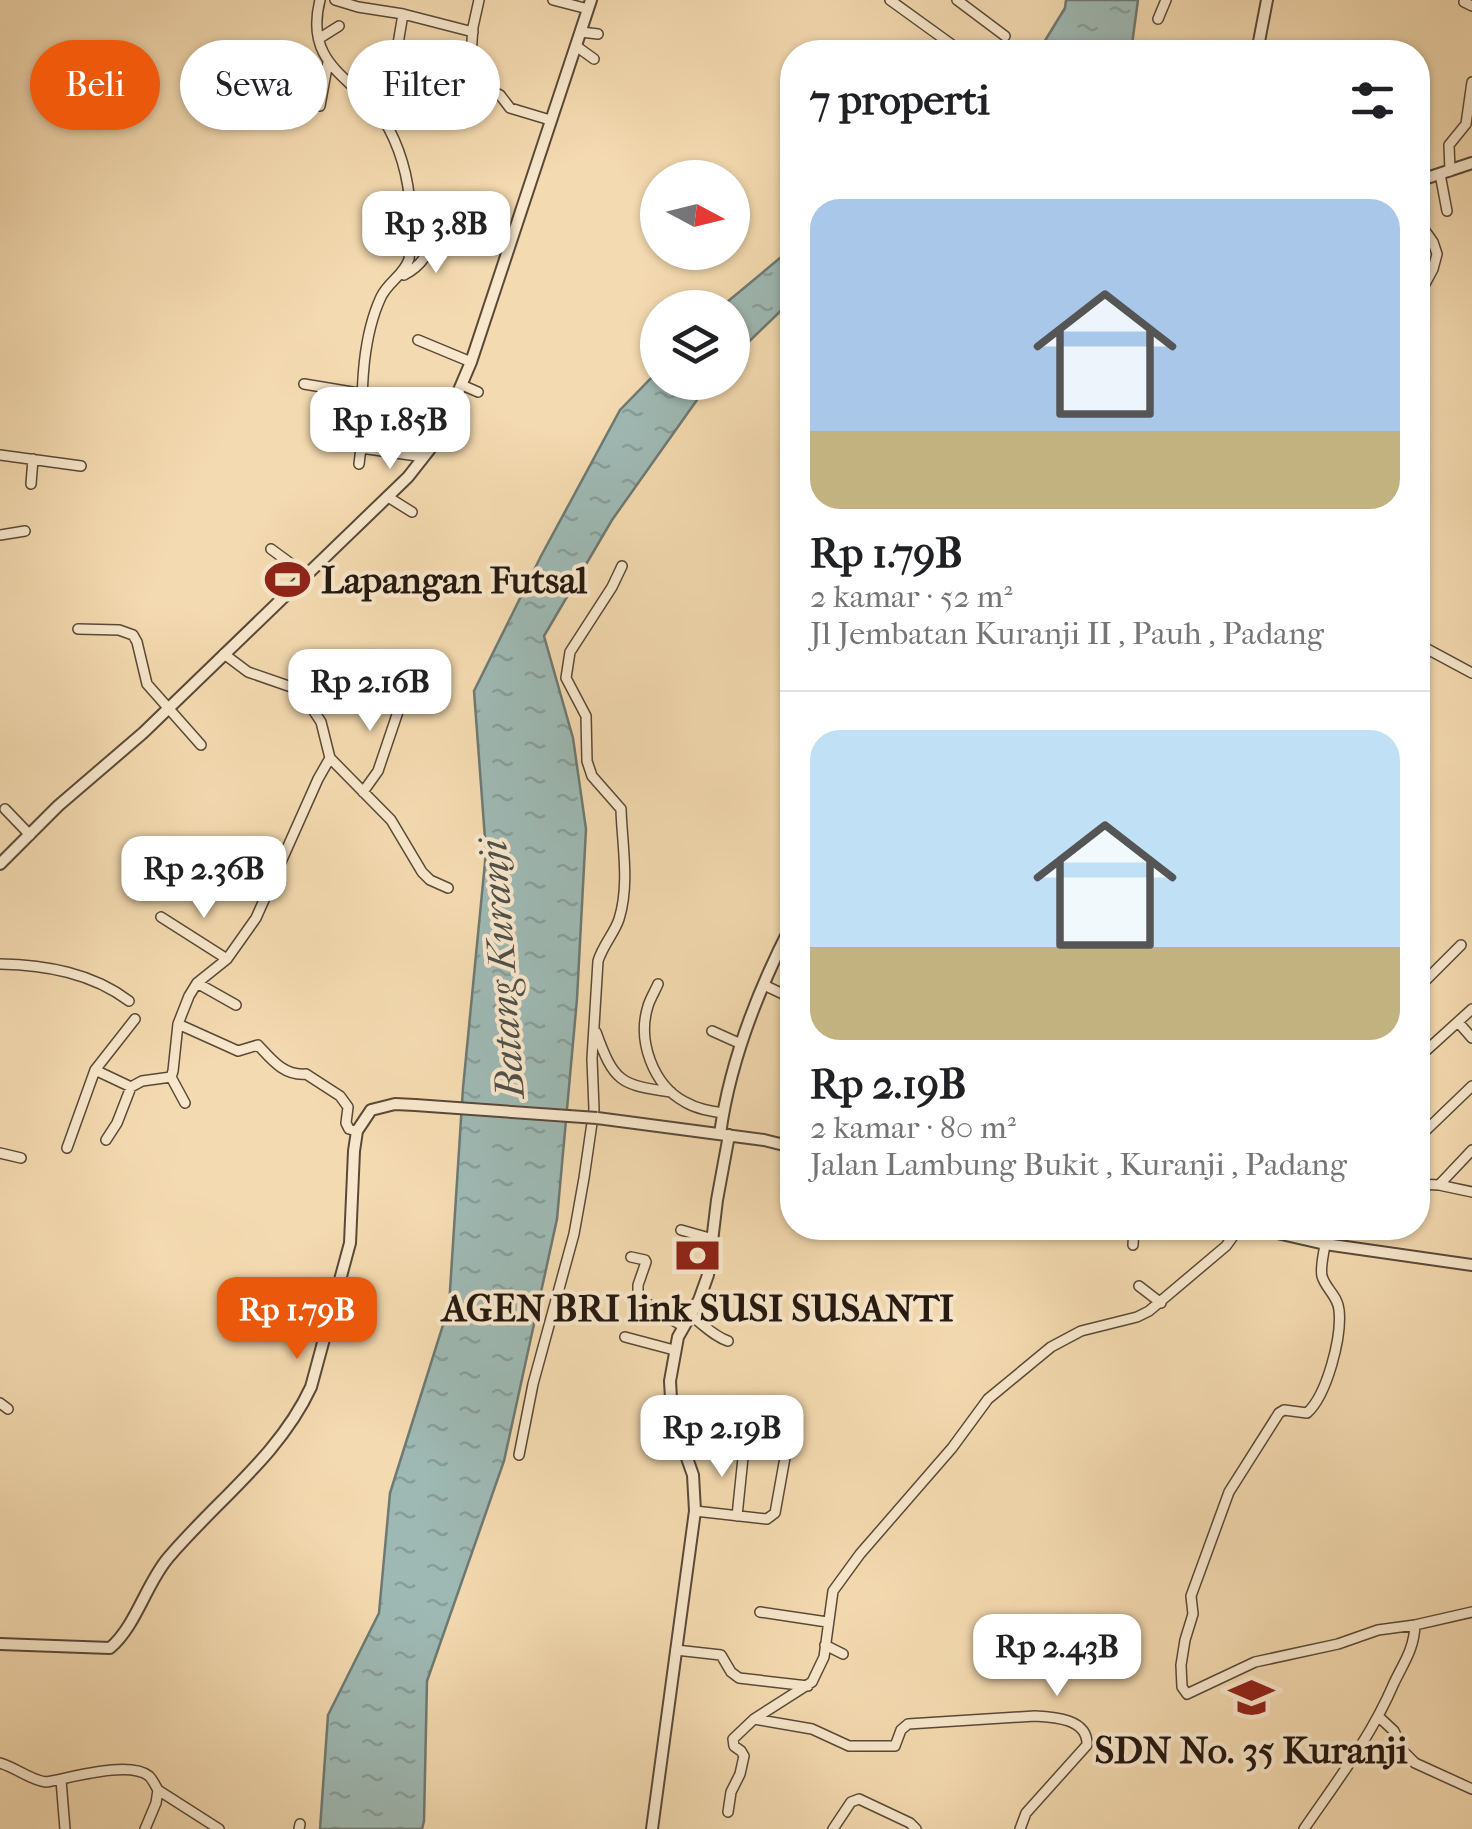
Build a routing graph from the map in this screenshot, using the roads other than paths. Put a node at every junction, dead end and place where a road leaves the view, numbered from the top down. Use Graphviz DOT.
graph roads {
  1 [pos="320,0"];
  2 [pos="335,0"];
  3 [pos="478,0"];
  4 [pos="553,0"];
  5 [pos="890,0"];
  6 [pos="958,0"];
  7 [pos="1166,0"];
  8 [pos="1267,0"];
  9 [pos="590,5"];
  10 [pos="402,14"];
  11 [pos="1158,19"];
  12 [pos="339,26"];
  13 [pos="472,32"];
  14 [pos="582,32"];
  15 [pos="598,34"];
  16 [pos="1005,36"];
  17 [pos="320,38"];
  18 [pos="398,40"];
  19 [pos="945,40"];
  20 [pos="1259,40"];
  21 [pos="576,46"];
  22 [pos="594,59"];
  23 [pos="328,62"];
  24 [pos="327,68"];
  25 [pos="347,81"];
  26 [pos="1472,82"];
  27 [pos="550,120"];
  28 [pos="388,130"];
  29 [pos="1472,162"];
  30 [pos="1445,172"];
  31 [pos="1430,176"];
  32 [pos="1447,211"];
  33 [pos="436,234"];
  34 [pos="1430,239"];
  35 [pos="1430,276"];
  36 [pos="393,281"];
  37 [pos="418,340"];
  38 [pos="471,362"];
  39 [pos="304,384"];
  40 [pos="462,385"];
  41 [pos="478,392"];
  42 [pos="364,394"];
  43 [pos="396,420"];
  44 [pos="319,428"];
  45 [pos="361,448"];
  46 [pos="427,453"];
  47 [pos="0,454"];
  48 [pos="33,458"];
  49 [pos="358,464"];
  50 [pos="82,466"];
  51 [pos="30,484"];
  52 [pos="388,498"];
  53 [pos="412,512"];
  54 [pos="26,531"];
  55 [pos="0,535"];
  56 [pos="271,549"];
  57 [pos="622,566"];
  58 [pos="305,574"];
  59 [pos="78,628"];
  60 [pos="1430,650"];
  61 [pos="224,654"];
  62 [pos="1472,672"];
  63 [pos="405,692"];
  64 [pos="167,708"];
  65 [pos="201,745"];
  66 [pos="330,758"];
  67 [pos="362,792"];
  68 [pos="4,808"];
  69 [pos="30,834"];
  70 [pos="0,864"];
  71 [pos="448,888"];
  72 [pos="161,916"];
  73 [pos="1462,945"];
  74 [pos="780,950"];
  75 [pos="227,959"];
  76 [pos="0,964"];
  77 [pos="1430,976"];
  78 [pos="197,983"];
  79 [pos="658,984"];
  80 [pos="764,985"];
  81 [pos="780,992"];
  82 [pos="130,1001"];
  83 [pos="236,1005"];
  84 [pos="1472,1010"];
  85 [pos="135,1019"];
  86 [pos="1458,1022"];
  87 [pos="178,1024"];
  88 [pos="594,1028"];
  89 [pos="712,1031"];
  90 [pos="1472,1038"];
  91 [pos="740,1044"];
  92 [pos="1430,1045"];
  93 [pos="95,1070"];
  94 [pos="170,1077"];
  95 [pos="1472,1086"];
  96 [pos="132,1087"];
  97 [pos="671,1092"];
  98 [pos="185,1103"];
  99 [pos="723,1113"];
  100 [pos="1430,1126"];
  101 [pos="357,1131"];
  102 [pos="724,1135"];
  103 [pos="106,1140"];
  104 [pos="780,1145"];
  105 [pos="66,1148"];
  106 [pos="1472,1150"];
  107 [pos="0,1153"];
  108 [pos="20,1158"];
  109 [pos="1430,1185"];
  110 [pos="1438,1185"];
  111 [pos="1472,1192"];
  112 [pos="682,1230"];
  113 [pos="712,1239"];
  114 [pos="1133,1240"];
  115 [pos="1230,1240"];
  116 [pos="1308,1240"];
  117 [pos="1325,1244"];
  118 [pos="1133,1245"];
  119 [pos="631,1257"];
  120 [pos="1472,1266"];
  121 [pos="1139,1286"];
  122 [pos="1161,1303"];
  123 [pos="690,1314"];
  124 [pos="683,1326"];
  125 [pos="625,1337"];
  126 [pos="728,1342"];
  127 [pos="674,1350"];
  128 [pos="707,1411"];
  129 [pos="677,1433"];
  130 [pos="744,1448"];
  131 [pos="786,1452"];
  132 [pos="519,1455"];
  133 [pos="695,1510"];
  134 [pos="737,1516"];
  135 [pos="760,1612"];
  136 [pos="1472,1612"];
  137 [pos="827,1622"];
  138 [pos="1415,1626"];
  139 [pos="0,1644"];
  140 [pos="825,1645"];
  141 [pos="676,1650"];
  142 [pos="843,1654"];
  143 [pos="808,1686"];
  144 [pos="1379,1717"];
  145 [pos="754,1719"];
  146 [pos="0,1763"];
  147 [pos="61,1780"];
  148 [pos="158,1790"];
  149 [pos="1472,1790"];
  150 [pos="728,1812"];
  151 [pos="200,1824"];
  152 [pos="65,1829"];
  153 [pos="145,1829"];
  154 [pos="219,1829"];
  155 [pos="652,1829"];
  156 [pos="834,1829"];
  157 [pos="916,1829"];
  158 [pos="1020,1829"];
  159 [pos="1304,1829"];
  1 -- 17 [label="street"];
  2 -- 10 [label="street"];
  3 -- 13 [label="street"];
  4 -- 9 [label="street"];
  5 -- 19 [label="street"];
  6 -- 16 [label="street"];
  7 -- 11 [label="street"];
  8 -- 20 [label="street"];
  9 -- 14 [label="street"];
  10 -- 13 [label="street"];
  10 -- 18 [label="street"];
  12 -- 17 [label="street"];
  13 -- 27 [label="street"];
  14 -- 15 [label="street"];
  14 -- 21 [label="street"];
  17 -- 23 [label="street"];
  21 -- 22 [label="street"];
  21 -- 27 [label="street"];
  23 -- 24 [label="street"];
  23 -- 25 [label="street"];
  26 -- 30 [label="street"];
  27 -- 38 [label="street"];
  28 -- 36 [label="street"];
  29 -- 30 [label="street"];
  30 -- 31 [label="street"];
  30 -- 32 [label="street"];
  33 -- 36 [label="street"];
  34 -- 35 [label="street"];
  36 -- 42 [label="street"];
  37 -- 38 [label="street"];
  38 -- 40 [label="street"];
  39 -- 42 [label="street"];
  40 -- 41 [label="street"];
  40 -- 46 [label="street"];
  42 -- 45 [label="street"];
  43 -- 46 [label="street"];
  44 -- 45 [label="street"];
  45 -- 46 [label="street"];
  45 -- 49 [label="street"];
  46 -- 52 [label="street"];
  47 -- 48 [label="street"];
  48 -- 50 [label="street"];
  48 -- 51 [label="street"];
  52 -- 53 [label="street"];
  52 -- 58 [label="street"];
  54 -- 55 [label="street"];
  56 -- 58 [label="street"];
  57 -- 88 [label="street"];
  58 -- 61 [label="street"];
  59 -- 64 [label="street"];
  60 -- 62 [label="street"];
  61 -- 64 [label="street"];
  61 -- 66 [label="street"];
  63 -- 67 [label="street"];
  64 -- 65 [label="street"];
  64 -- 69 [label="street"];
  66 -- 67 [label="street"];
  66 -- 75 [label="street"];
  67 -- 71 [label="street"];
  68 -- 69 [label="street"];
  69 -- 70 [label="street"];
  72 -- 75 [label="street"];
  73 -- 77 [label="street"];
  74 -- 80 [label="street"];
  75 -- 78 [label="street"];
  76 -- 82 [label="street"];
  78 -- 83 [label="street"];
  78 -- 87 [label="street"];
  79 -- 97 [label="street"];
  80 -- 81 [label="street"];
  80 -- 91 [label="street"];
  84 -- 86 [label="street"];
  85 -- 93 [label="street"];
  86 -- 90 [label="street"];
  86 -- 92 [label="street"];
  87 -- 94 [label="street"];
  87 -- 101 [label="street"];
  88 -- 97 [label="street"];
  88 -- 132 [label="street"];
  89 -- 91 [label="street"];
  91 -- 99 [label="street"];
  93 -- 96 [label="street"];
  93 -- 105 [label="street"];
  94 -- 96 [label="street"];
  94 -- 98 [label="street"];
  95 -- 100 [label="street"];
  96 -- 103 [label="street"];
  97 -- 99 [label="street"];
  99 -- 102 [label="street"];
  101 -- 102 [label="street, bridge"];
  101 -- 139 [label="street"];
  102 -- 104 [label="street"];
  102 -- 113 [label="street"];
  106 -- 110 [label="street"];
  107 -- 108 [label="street"];
  109 -- 110 [label="street"];
  110 -- 111 [label="street"];
  112 -- 113 [label="street"];
  113 -- 123 [label="street"];
  114 -- 118 [label="street"];
  115 -- 122 [label="street"];
  116 -- 117 [label="street"];
  117 -- 120 [label="street"];
  117 -- 138 [label="street"];
  119 -- 124 [label="street"];
  121 -- 122 [label="street"];
  122 -- 137 [label="street"];
  123 -- 124 [label="street"];
  123 -- 126 [label="street"];
  124 -- 127 [label="street"];
  125 -- 127 [label="street"];
  127 -- 129 [label="street"];
  128 -- 129 [label="street"];
  129 -- 133 [label="street"];
  130 -- 134 [label="street"];
  131 -- 134 [label="street"];
  133 -- 134 [label="street"];
  133 -- 141 [label="street"];
  135 -- 137 [label="street"];
  136 -- 138 [label="street"];
  137 -- 140 [label="street"];
  138 -- 144 [label="street"];
  140 -- 142 [label="street"];
  140 -- 143 [label="street"];
  141 -- 143 [label="street"];
  141 -- 155 [label="street"];
  143 -- 145 [label="street"];
  144 -- 149 [label="street"];
  144 -- 159 [label="street"];
  145 -- 150 [label="street"];
  145 -- 158 [label="street"];
  146 -- 147 [label="street"];
  147 -- 148 [label="street"];
  147 -- 152 [label="street"];
  148 -- 151 [label="street"];
  148 -- 153 [label="street"];
  151 -- 154 [label="street"];
  156 -- 157 [label="street"];
}
